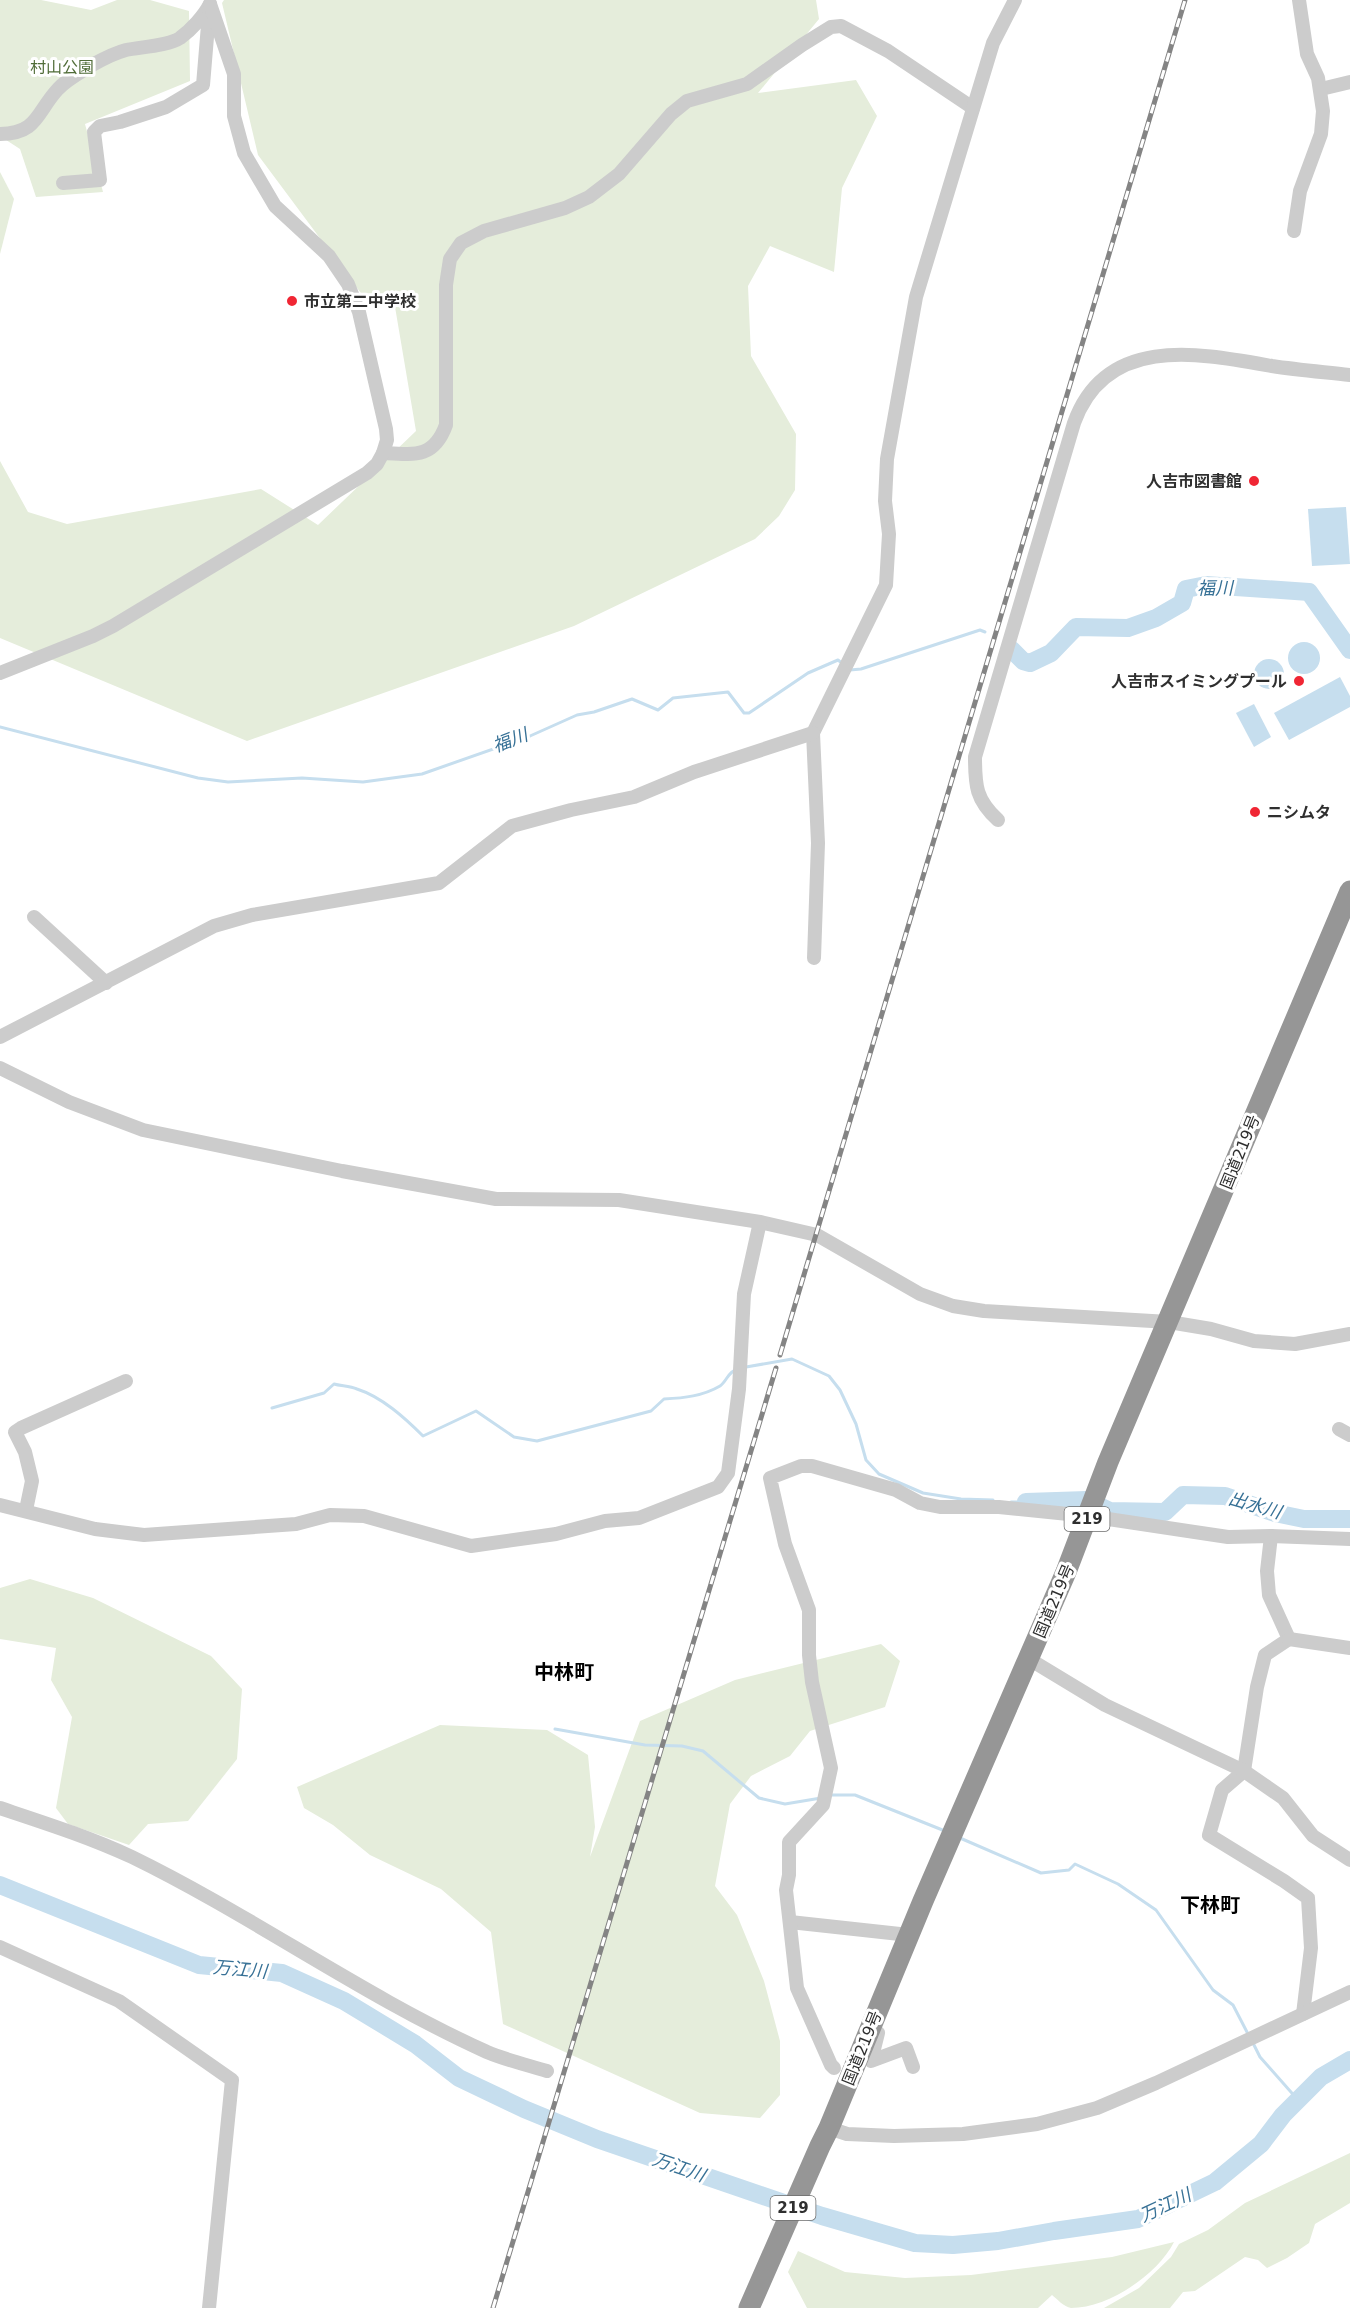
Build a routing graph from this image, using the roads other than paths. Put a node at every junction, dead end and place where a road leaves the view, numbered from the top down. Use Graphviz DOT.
graph roads {
  1 [pos="1015,0"];
  2 [pos="1299,0"];
  3 [pos="210,2"];
  4 [pos="1350,82"];
  5 [pos="1321,89"];
  6 [pos="973,108"];
  7 [pos="0,134"];
  8 [pos="63,183"];
  9 [pos="1294,231"];
  10 [pos="1350,375"];
  11 [pos="383,453"];
  12 [pos="0,673"];
  13 [pos="813,733"];
  14 [pos="999,820"];
  15 [pos="1350,891"];
  16 [pos="34,917"];
  17 [pos="814,958"];
  18 [pos="106,983"];
  19 [pos="0,1037"];
  20 [pos="0,1068"];
  21 [pos="760,1222"];
  22 [pos="1169,1322"];
  23 [pos="1350,1335"];
  24 [pos="126,1381"];
  25 [pos="0,1505"];
  26 [pos="26,1510"];
  27 [pos="1088,1516"];
  28 [pos="1271,1536"];
  29 [pos="1350,1539"];
  30 [pos="1289,1639"];
  31 [pos="1350,1648"];
  32 [pos="1029,1659"];
  33 [pos="1244,1771"];
  34 [pos="0,1808"];
  35 [pos="1350,1860"];
  36 [pos="790,1922"];
  37 [pos="909,1935"];
  38 [pos="0,1947"];
  39 [pos="1350,1992"];
  40 [pos="1303,2014"];
  41 [pos="870,2028"];
  42 [pos="913,2067"];
  43 [pos="834,2068"];
  44 [pos="547,2071"];
  45 [pos="824,2137"];
  46 [pos="209,2308"];
  47 [pos="749,2308"];
  1 -- 6 [label="street"];
  2 -- 5 [label="street"];
  3 -- 7 [label="street"];
  3 -- 8 [label="street"];
  3 -- 11 [label="street"];
  4 -- 5 [label="street"];
  5 -- 9 [label="street"];
  6 -- 11 [label="street"];
  6 -- 13 [label="street"];
  10 -- 14 [label="street"];
  11 -- 12 [label="street"];
  13 -- 17 [label="street"];
  13 -- 18 [label="street"];
  15 -- 22 [label="highway, 国道219号 / 219"];
  16 -- 18 [label="street"];
  18 -- 19 [label="street"];
  20 -- 21 [label="street"];
  21 -- 22 [label="street"];
  21 -- 26 [label="street"];
  22 -- 23 [label="street"];
  22 -- 27 [label="highway, 国道219号 / 219"];
  24 -- 26 [label="street"];
  25 -- 26 [label="street"];
  27 -- 28 [label="street"];
  27 -- 32 [label="highway, 国道219号 / 219"];
  27 -- 36 [label="street"];
  28 -- 29 [label="street"];
  28 -- 30 [label="street"];
  30 -- 31 [label="street"];
  30 -- 33 [label="street"];
  32 -- 33 [label="street"];
  32 -- 37 [label="highway, 国道219号 / 219"];
  33 -- 35 [label="street"];
  33 -- 40 [label="street"];
  34 -- 44 [label="street"];
  36 -- 37 [label="street"];
  36 -- 43 [label="street"];
  37 -- 41 [label="highway, 国道219号 / 219"];
  38 -- 46 [label="street"];
  39 -- 40 [label="street"];
  40 -- 45 [label="street"];
  41 -- 42 [label="street"];
  41 -- 45 [label="highway, 国道219号 / 219"];
  45 -- 47 [label="highway, 国道219号 / 219"];
}
